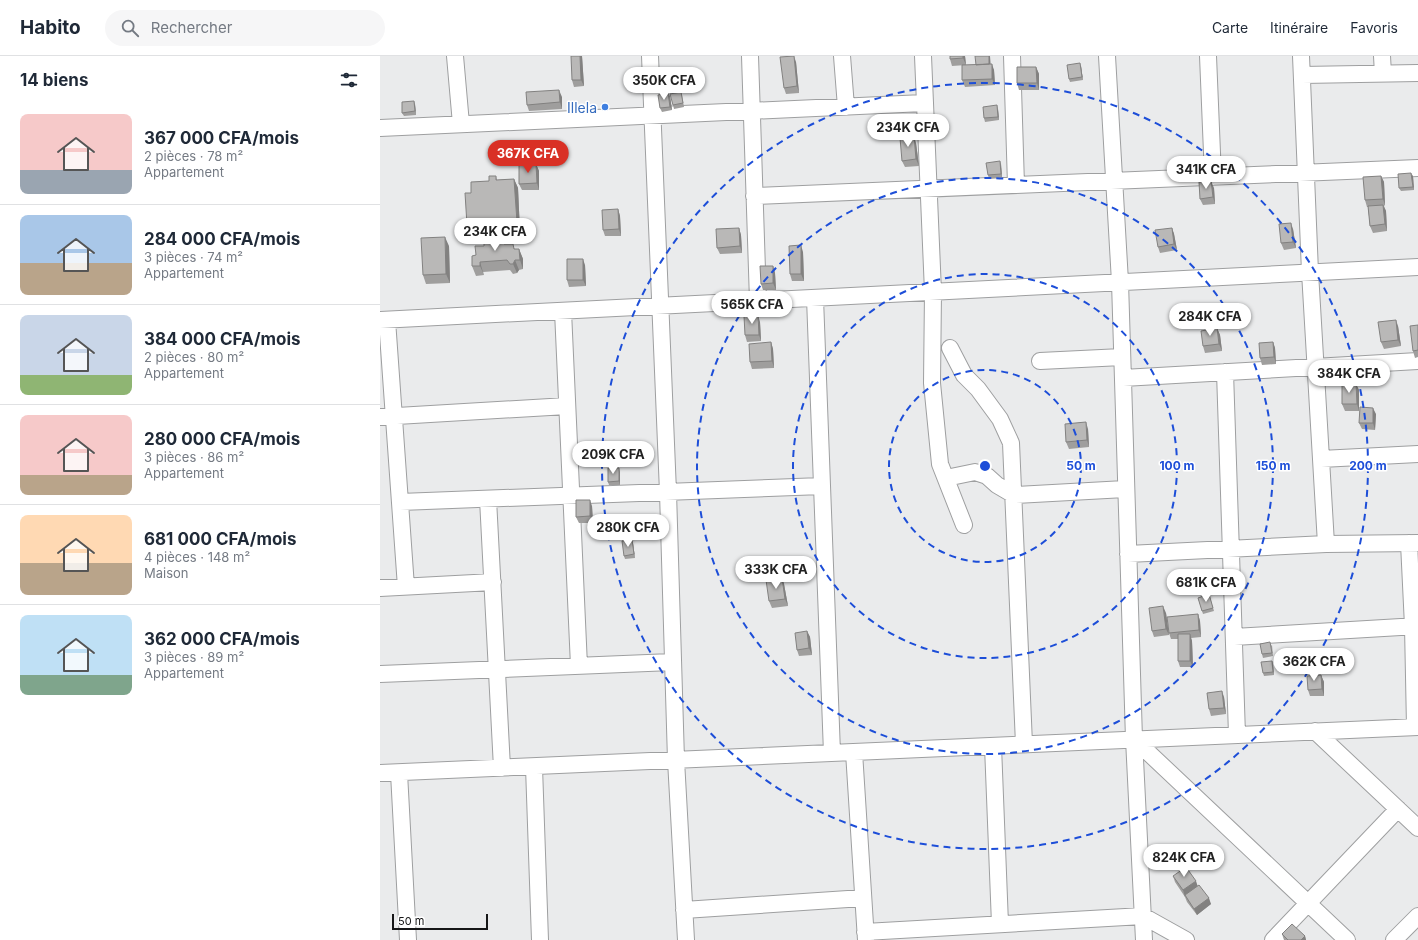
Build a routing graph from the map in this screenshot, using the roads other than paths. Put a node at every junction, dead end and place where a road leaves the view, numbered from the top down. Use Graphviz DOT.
graph roads {
  1 [pos="455,56"];
  2 [pos="650,56"];
  3 [pos="750,56"];
  4 [pos="842,56"];
  5 [pos="923,56"];
  6 [pos="1012,56"];
  7 [pos="1107,56"];
  8 [pos="1208,56"];
  9 [pos="1301,56"];
  10 [pos="1382,56"];
  11 [pos="1418,73"];
  12 [pos="1383,74"];
  13 [pos="1302,75"];
  14 [pos="924,103"];
  15 [pos="846,107"];
  16 [pos="752,111"];
  17 [pos="654,116"];
  18 [pos="461,124"];
  19 [pos="380,128"];
  20 [pos="1418,168"];
  21 [pos="1306,173"];
  22 [pos="1213,177"];
  23 [pos="1114,181"];
  24 [pos="1016,185"];
  25 [pos="928,189"];
  26 [pos="754,196"];
  27 [pos="1418,267"];
  28 [pos="1310,272"];
  29 [pos="1120,282"];
  30 [pos="933,292"];
  31 [pos="815,298"];
  32 [pos="758,301"];
  33 [pos="660,306"];
  34 [pos="563,311"];
  35 [pos="384,320"];
  36 [pos="950,348"];
  37 [pos="1122,357"];
  38 [pos="1040,360"];
  39 [pos="1418,361"];
  40 [pos="1316,366"];
  41 [pos="1225,372"];
  42 [pos="1123,378"];
  43 [pos="567,406"];
  44 [pos="387,417"];
  45 [pos="1418,454"];
  46 [pos="1321,460"];
  47 [pos="946,478"];
  48 [pos="822,486"];
  49 [pos="1126,489"];
  50 [pos="668,492"];
  51 [pos="1014,495"];
  52 [pos="571,496"];
  53 [pos="488,499"];
  54 [pos="400,502"];
  55 [pos="964,525"];
  56 [pos="1413,543"];
  57 [pos="1326,544"];
  58 [pos="1230,549"];
  59 [pos="1128,554"];
  60 [pos="493,582"];
  61 [pos="406,587"];
  62 [pos="380,588"];
  63 [pos="1416,626"];
  64 [pos="1234,637"];
  65 [pos="672,662"];
  66 [pos="578,666"];
  67 [pos="497,669"];
  68 [pos="380,674"];
  69 [pos="1417,727"];
  70 [pos="1315,731"];
  71 [pos="1237,735"];
  72 [pos="1134,739"];
  73 [pos="1024,744"];
  74 [pos="992,746"];
  75 [pos="854,752"];
  76 [pos="832,753"];
  77 [pos="676,760"];
  78 [pos="534,767"];
  79 [pos="502,768"];
  80 [pos="399,773"];
  81 [pos="380,774"];
  82 [pos="1398,809"];
  83 [pos="1418,828"];
  84 [pos="863,898"];
  85 [pos="1308,903"];
  86 [pos="684,910"];
  87 [pos="1143,916"];
  88 [pos="1418,916"];
  89 [pos="1000,924"];
  90 [pos="971,933"];
  91 [pos="866,936"];
  92 [pos="408,940"];
  93 [pos="540,940"];
  94 [pos="686,940"];
  95 [pos="1144,940"];
  96 [pos="1186,940"];
  97 [pos="1273,940"];
  98 [pos="1347,940"];
  99 [pos="1394,940"];
  1 -- 18 [label="street"];
  2 -- 17 [label="street"];
  3 -- 16 [label="street"];
  4 -- 15 [label="street"];
  5 -- 14 [label="street"];
  6 -- 24 [label="street"];
  7 -- 23 [label="street"];
  8 -- 22 [label="street"];
  9 -- 13 [label="street"];
  10 -- 12 [label="street"];
  11 -- 12 [label="street"];
  12 -- 13 [label="street"];
  13 -- 21 [label="street"];
  14 -- 15 [label="street"];
  14 -- 25 [label="street"];
  15 -- 16 [label="street"];
  16 -- 17 [label="street"];
  16 -- 26 [label="street"];
  17 -- 18 [label="street"];
  17 -- 33 [label="street"];
  18 -- 19 [label="street"];
  20 -- 21 [label="street"];
  21 -- 22 [label="street"];
  21 -- 28 [label="street"];
  22 -- 23 [label="street"];
  23 -- 24 [label="street"];
  23 -- 29 [label="street"];
  24 -- 25 [label="street"];
  25 -- 26 [label="street"];
  25 -- 30 [label="street"];
  26 -- 32 [label="street"];
  27 -- 28 [label="street"];
  28 -- 29 [label="street"];
  28 -- 40 [label="street"];
  29 -- 30 [label="street"];
  29 -- 37 [label="street"];
  30 -- 31 [label="street"];
  30 -- 47 [label="street"];
  31 -- 32 [label="street"];
  31 -- 48 [label="street"];
  32 -- 33 [label="street"];
  33 -- 34 [label="street"];
  33 -- 50 [label="street"];
  34 -- 35 [label="street"];
  34 -- 43 [label="street"];
  35 -- 44 [label="street"];
  36 -- 51 [label="street"];
  37 -- 38 [label="street"];
  37 -- 42 [label="street"];
  39 -- 40 [label="street"];
  40 -- 41 [label="street"];
  40 -- 46 [label="street"];
  41 -- 42 [label="street"];
  41 -- 58 [label="street"];
  42 -- 49 [label="street"];
  43 -- 44 [label="street"];
  43 -- 52 [label="street"];
  44 -- 54 [label="street"];
  45 -- 46 [label="street"];
  46 -- 57 [label="street"];
  47 -- 51 [label="street"];
  47 -- 55 [label="street"];
  48 -- 50 [label="street"];
  48 -- 76 [label="street"];
  49 -- 51 [label="street"];
  49 -- 59 [label="street"];
  50 -- 52 [label="street"];
  50 -- 65 [label="street"];
  51 -- 73 [label="street"];
  52 -- 53 [label="street"];
  52 -- 66 [label="street"];
  53 -- 54 [label="street"];
  53 -- 60 [label="street"];
  54 -- 61 [label="street"];
  56 -- 57 [label="street"];
  56 -- 63 [label="street"];
  57 -- 58 [label="street"];
  58 -- 59 [label="street"];
  58 -- 64 [label="street"];
  59 -- 72 [label="street"];
  60 -- 61 [label="street"];
  60 -- 67 [label="street"];
  61 -- 62 [label="street"];
  63 -- 64 [label="street"];
  63 -- 69 [label="street"];
  64 -- 71 [label="street"];
  65 -- 66 [label="street"];
  65 -- 77 [label="street"];
  66 -- 67 [label="street"];
  67 -- 68 [label="street"];
  67 -- 79 [label="street"];
  69 -- 70 [label="street"];
  70 -- 71 [label="street"];
  70 -- 82 [label="street"];
  71 -- 72 [label="street"];
  72 -- 73 [label="street"];
  72 -- 85 [label="street"];
  72 -- 87 [label="street"];
  73 -- 74 [label="street"];
  74 -- 75 [label="street"];
  74 -- 89 [label="street"];
  75 -- 76 [label="street"];
  75 -- 84 [label="street"];
  76 -- 77 [label="street"];
  77 -- 78 [label="street"];
  77 -- 86 [label="street"];
  78 -- 79 [label="street"];
  78 -- 93 [label="street"];
  79 -- 80 [label="street"];
  80 -- 81 [label="street"];
  80 -- 92 [label="street"];
  82 -- 83 [label="street"];
  82 -- 85 [label="street"];
  84 -- 86 [label="street"];
  84 -- 91 [label="street"];
  85 -- 97 [label="street"];
  85 -- 98 [label="street"];
  86 -- 94 [label="street"];
  87 -- 89 [label="street"];
  87 -- 95 [label="street"];
  87 -- 96 [label="street"];
  88 -- 99 [label="street"];
  89 -- 90 [label="street"];
  90 -- 91 [label="street"];
}
